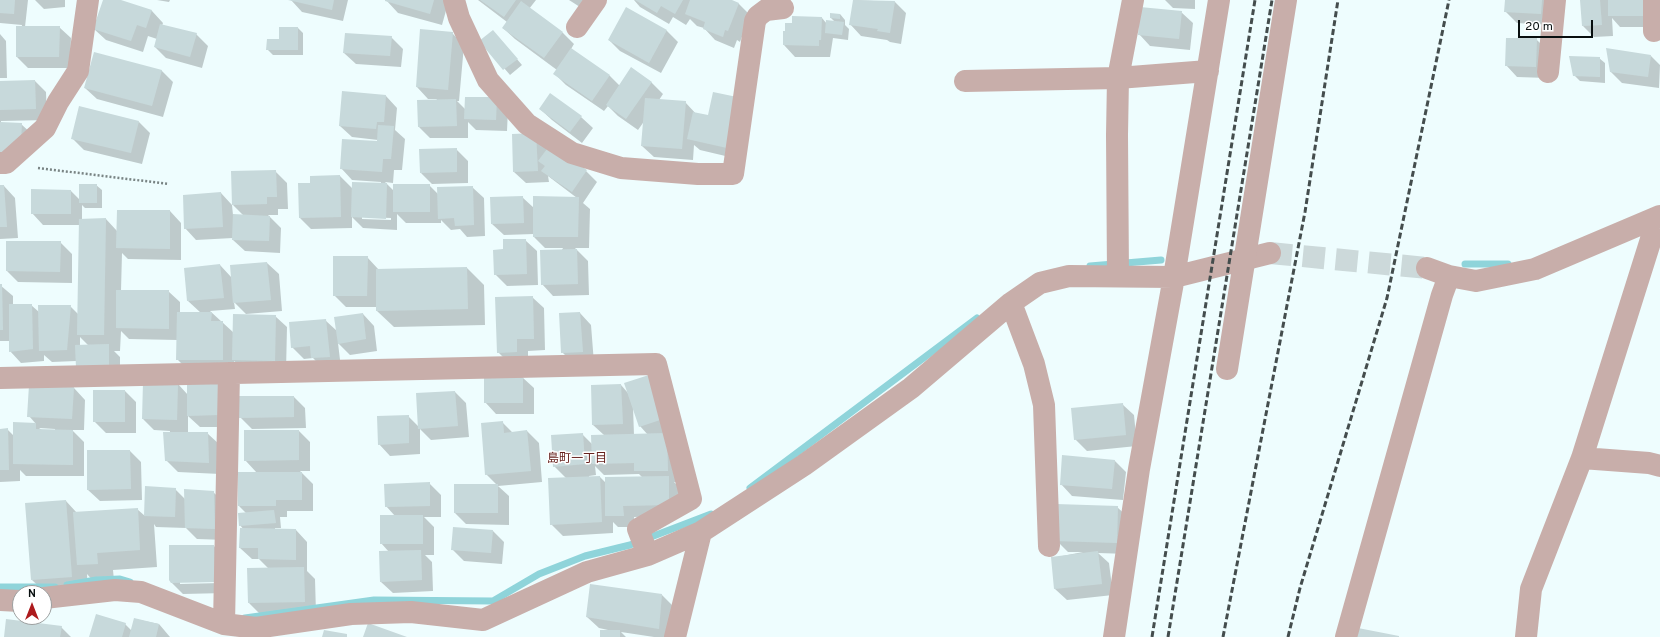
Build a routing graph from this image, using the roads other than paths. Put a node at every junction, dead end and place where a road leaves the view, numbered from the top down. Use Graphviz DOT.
graph roads {
  1 [pos="88,0"];
  2 [pos="454,0"];
  3 [pos="596,0"];
  4 [pos="1133,0"];
  5 [pos="1219,0"];
  6 [pos="1286,0"];
  7 [pos="1555,0"];
  8 [pos="1654,0"];
  9 [pos="783,8"];
  10 [pos="577,27"];
  11 [pos="1654,31"];
  12 [pos="1208,71"];
  13 [pos="1548,72"];
  14 [pos="1118,78"];
  15 [pos="965,81"];
  16 [pos="3,163"];
  17 [pos="1659,216"];
  18 [pos="1270,253"];
  19 [pos="1118,268"];
  20 [pos="1427,268"];
  21 [pos="1449,276"];
  22 [pos="1174,277"];
  23 [pos="1011,303"];
  24 [pos="1227,369"];
  25 [pos="229,373"];
  26 [pos="0,378"];
  27 [pos="1582,458"];
  28 [pos="1660,466"];
  29 [pos="702,532"];
  30 [pos="1049,546"];
  31 [pos="648,555"];
  32 [pos="52,597"];
  33 [pos="0,600"];
  34 [pos="12,601"];
  35 [pos="224,624"];
  36 [pos="675,637"];
  37 [pos="1114,637"];
  38 [pos="1346,637"];
  39 [pos="1526,637"];
  1 -- 16 [label="street"];
  2 -- 9 [label="street"];
  3 -- 10 [label="street"];
  4 -- 14 [label="street"];
  5 -- 12 [label="street"];
  6 -- 24 [label="street, bridge"];
  7 -- 13 [label="street"];
  8 -- 11 [label="street"];
  12 -- 14 [label="street"];
  12 -- 22 [label="street"];
  14 -- 15 [label="street"];
  14 -- 19 [label="street"];
  17 -- 21 [label="street"];
  17 -- 27 [label="street"];
  18 -- 22 [label="street"];
  19 -- 22 [label="street"];
  19 -- 23 [label="street"];
  20 -- 21 [label="street"];
  21 -- 38 [label="street"];
  22 -- 37 [label="street"];
  23 -- 29 [label="street"];
  23 -- 30 [label="street"];
  25 -- 26 [label="street"];
  25 -- 31 [label="street"];
  25 -- 35 [label="street"];
  27 -- 28 [label="street"];
  27 -- 39 [label="street"];
  29 -- 31 [label="street"];
  29 -- 36 [label="street"];
  31 -- 35 [label="street"];
  32 -- 35 [label="street"];
  33 -- 34 [label="street"];
}
